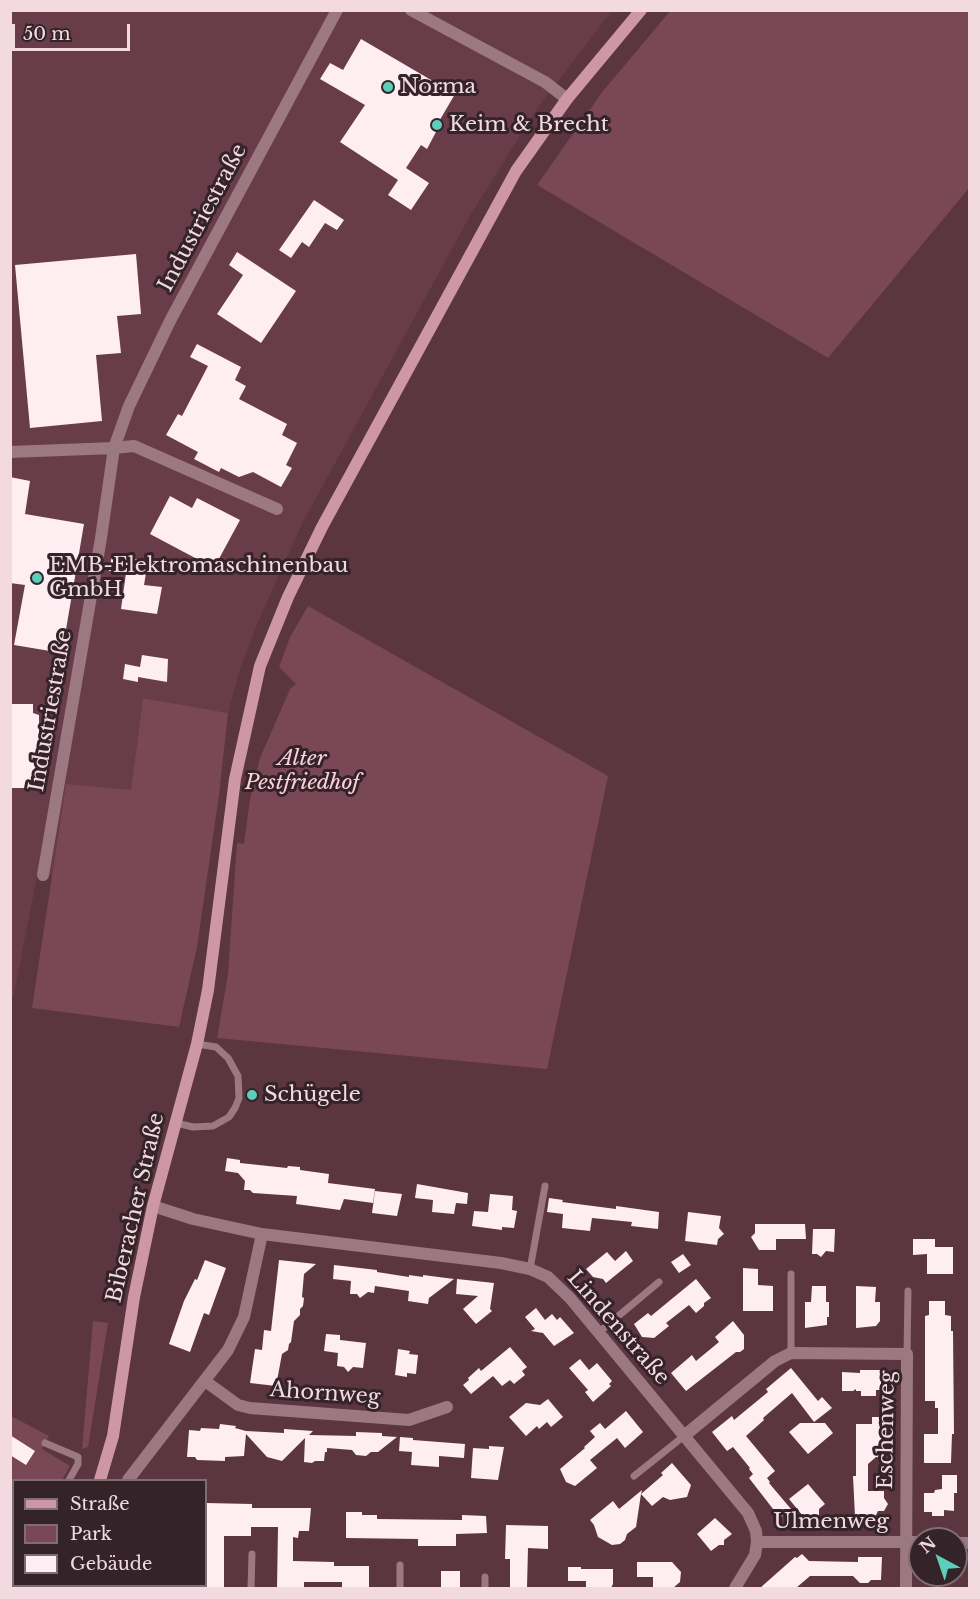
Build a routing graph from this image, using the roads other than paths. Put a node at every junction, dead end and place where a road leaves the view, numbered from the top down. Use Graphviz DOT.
graph roads {
  1 [pos="337,10"];
  2 [pos="411,10"];
  3 [pos="641,10"];
  4 [pos="567,99"];
  5 [pos="114,448"];
  6 [pos="10,452"];
  7 [pos="277,509"];
  8 [pos="43,875"];
  9 [pos="197,1044"];
  10 [pos="176,1123"];
  11 [pos="544,1186"];
  12 [pos="153,1206"];
  13 [pos="262,1234"];
  14 [pos="530,1269"];
  15 [pos="791,1274"];
  16 [pos="659,1282"];
  17 [pos="908,1291"];
  18 [pos="598,1333"];
  19 [pos="791,1353"];
  20 [pos="907,1354"];
  21 [pos="205,1381"];
  22 [pos="447,1407"];
  23 [pos="684,1436"];
  24 [pos="45,1443"];
  25 [pos="634,1476"];
  26 [pos="70,1479"];
  27 [pos="100,1479"];
  28 [pos="129,1479"];
  29 [pos="757,1542"];
  30 [pos="905,1542"];
  31 [pos="252,1554"];
  32 [pos="400,1565"];
  33 [pos="485,1577"];
  34 [pos="251,1588"];
  35 [pos="400,1588"];
  36 [pos="485,1588"];
  37 [pos="735,1588"];
  38 [pos="906,1588"];
  1 -- 5 [label="street, Industriestraße"];
  2 -- 4 [label="street"];
  3 -- 4 [label="street, Biberacher Straße"];
  4 -- 9 [label="street, Biberacher Straße"];
  5 -- 6 [label="street"];
  5 -- 7 [label="street"];
  5 -- 8 [label="street, Industriestraße"];
  9 -- 10 [label="street, Biberacher Straße"];
  9 -- 10 [label="lane"];
  10 -- 12 [label="street, Biberacher Straße"];
  11 -- 14 [label="lane"];
  12 -- 13 [label="street, Lindenstraße"];
  12 -- 27 [label="street, Biberacher Straße"];
  13 -- 14 [label="street, Lindenstraße"];
  13 -- 21 [label="street"];
  14 -- 18 [label="street, Lindenstraße"];
  15 -- 19 [label="lane"];
  16 -- 18 [label="lane"];
  17 -- 20 [label="lane"];
  18 -- 23 [label="street, Lindenstraße"];
  19 -- 20 [label="street, Eschenweg"];
  19 -- 23 [label="street"];
  20 -- 30 [label="street, Eschenweg"];
  21 -- 22 [label="street, Ahornweg"];
  21 -- 28 [label="street"];
  23 -- 25 [label="lane"];
  23 -- 29 [label="street, Lindenstraße"];
  24 -- 26 [label="lane"];
  29 -- 30 [label="street, Ulmenweg"];
  29 -- 37 [label="street"];
  30 -- 38 [label="street, Ulmenweg"];
  31 -- 34 [label="lane"];
  32 -- 35 [label="lane"];
  33 -- 36 [label="lane"];
}
